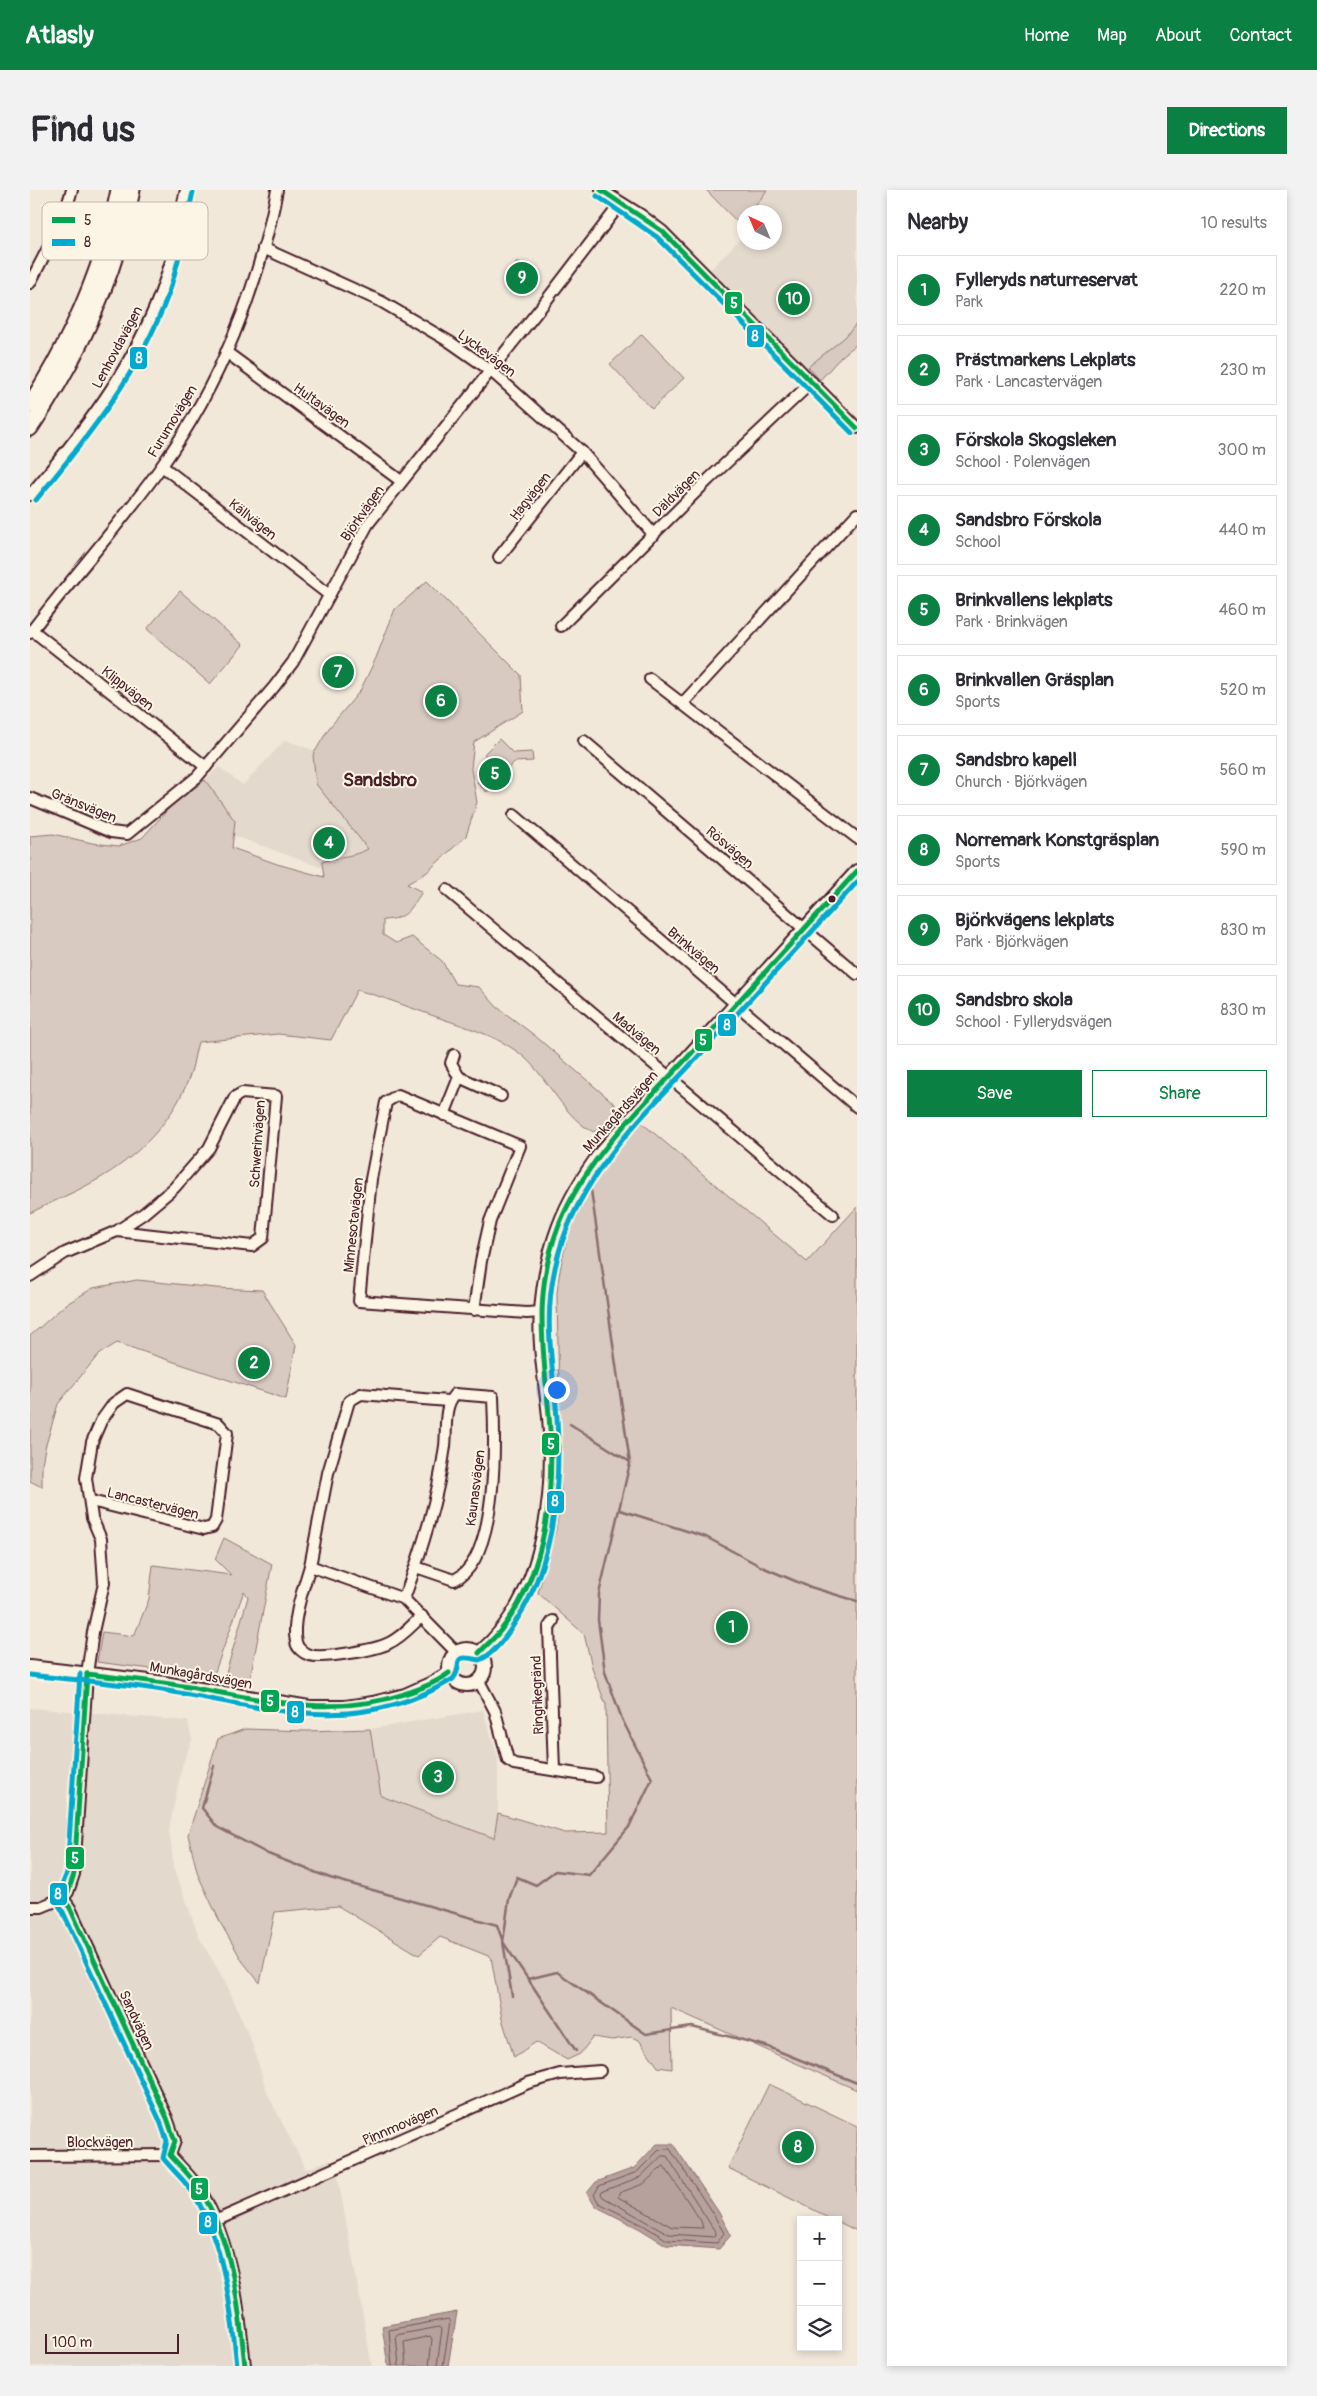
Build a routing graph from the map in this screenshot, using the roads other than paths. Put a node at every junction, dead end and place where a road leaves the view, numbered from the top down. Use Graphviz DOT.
graph roads {
  1 [pos="72,190"];
  2 [pos="277,190"];
  3 [pos="601,190"];
  4 [pos="68,202"];
  5 [pos="621,203"];
  6 [pos="263,248"];
  7 [pos="42,260"];
  8 [pos="100,260"];
  9 [pos="113,260"];
  10 [pos="172,260"];
  11 [pos="30,283"];
  12 [pos="226,352"];
  13 [pos="490,370"];
  14 [pos="812,382"];
  15 [pos="30,404"];
  16 [pos="30,428"];
  17 [pos="857,428"];
  18 [pos="582,452"];
  19 [pos="162,466"];
  20 [pos="401,481"];
  21 [pos="30,495"];
  22 [pos="857,514"];
  23 [pos="654,535"];
  24 [pos="499,557"];
  25 [pos="328,594"];
  26 [pos="561,626"];
  27 [pos="31,632"];
  28 [pos="650,679"];
  29 [pos="683,703"];
  30 [pos="584,741"];
  31 [pos="206,767"];
  32 [pos="30,798"];
  33 [pos="514,815"];
  34 [pos="127,834"];
  35 [pos="857,838"];
  36 [pos="857,871"];
  37 [pos="447,890"];
  38 [pos="804,929"];
  39 [pos="857,974"];
  40 [pos="736,1003"];
  41 [pos="454,1055"];
  42 [pos="459,1077"];
  43 [pos="670,1078"];
  44 [pos="501,1096"];
  45 [pos="857,1107"];
  46 [pos="444,1115"];
  47 [pos="833,1215"];
  48 [pos="117,1231"];
  49 [pos="30,1276"];
  50 [pos="474,1310"];
  51 [pos="541,1312"];
  52 [pos="448,1401"];
  53 [pos="91,1501"];
  54 [pos="310,1566"];
  55 [pos="416,1567"];
  56 [pos="404,1600"];
  57 [pos="422,1616"];
  58 [pos="553,1621"];
  59 [pos="456,1652"];
  60 [pos="479,1653"];
  61 [pos="30,1667"];
  62 [pos="450,1672"];
  63 [pos="87,1674"];
  64 [pos="479,1681"];
  65 [pos="554,1770"];
  66 [pos="596,1778"];
  67 [pos="63,1898"];
  68 [pos="30,1907"];
  69 [pos="600,2071"];
  70 [pos="170,2155"];
  71 [pos="30,2156"];
  72 [pos="215,2221"];
  73 [pos="245,2366"];
  1 -- 4 [label="street"];
  2 -- 6 [label="street, Furumovägen"];
  3 -- 5 [label="street"];
  5 -- 13 [label="street, Björkvägen"];
  5 -- 14 [label="street"];
  6 -- 12 [label="street, Furumovägen"];
  6 -- 13 [label="street, Lyckevägen"];
  7 -- 11 [label="street"];
  8 -- 15 [label="main road"];
  9 -- 16 [label="main road"];
  10 -- 21 [label="street, Lenhovdavägen"];
  12 -- 19 [label="street, Furumovägen"];
  12 -- 20 [label="street, Hultavägen"];
  13 -- 18 [label="street, Lyckevägen"];
  13 -- 20 [label="street, Björkvägen"];
  14 -- 17 [label="street"];
  14 -- 23 [label="street, Däldvägen"];
  18 -- 23 [label="street, Lyckevägen"];
  18 -- 24 [label="street, Hagvägen"];
  19 -- 25 [label="street, Källvägen"];
  19 -- 27 [label="street, Furumovägen"];
  20 -- 25 [label="street, Björkvägen"];
  22 -- 29 [label="street"];
  23 -- 26 [label="street, Däldvägen"];
  25 -- 31 [label="street, Björkvägen"];
  27 -- 31 [label="street, Klippvägen"];
  28 -- 29 [label="street"];
  29 -- 35 [label="street"];
  30 -- 38 [label="street, Rösvägen"];
  31 -- 34 [label="street, Björkvägen"];
  32 -- 34 [label="street, Gränsvägen"];
  33 -- 40 [label="street, Brinkvägen"];
  36 -- 38 [label="street, Munkagårdsvägen"];
  37 -- 43 [label="street, Madvägen"];
  38 -- 39 [label="street, Rösvägen"];
  38 -- 40 [label="street, Munkagårdsvägen"];
  40 -- 43 [label="street, Munkagårdsvägen"];
  40 -- 45 [label="street, Brinkvägen"];
  41 -- 42 [label="street"];
  42 -- 44 [label="street"];
  42 -- 46 [label="street"];
  43 -- 47 [label="street, Madvägen"];
  43 -- 51 [label="street, Munkagårdsvägen"];
  46 -- 50 [label="street, Minnesotavägen"];
  46 -- 50 [label="street, Minnesotavägen"];
  48 -- 48 [label="street, Schwerinvägen"];
  48 -- 49 [label="street, Schwerinvägen"];
  50 -- 51 [label="street, Minnesotavägen"];
  51 -- 60 [label="street, Munkagårdsvägen"];
  52 -- 54 [label="street, Kaunasvägen"];
  52 -- 55 [label="street"];
  52 -- 55 [label="street, Kaunasvägen"];
  53 -- 53 [label="street, Lancastervägen"];
  53 -- 63 [label="street, Lancastervägen"];
  54 -- 56 [label="street"];
  54 -- 57 [label="street, Kaunasvägen"];
  55 -- 56 [label="street"];
  56 -- 57 [label="street"];
  57 -- 59 [label="street"];
  58 -- 65 [label="street, Ringrikegränd"];
  59 -- 60 [label="street"];
  59 -- 62 [label="street"];
  60 -- 64 [label="street"];
  61 -- 63 [label="street, Munkagårdsvägen"];
  62 -- 63 [label="street, Munkagårdsvägen"];
  62 -- 64 [label="street"];
  63 -- 67 [label="street"];
  64 -- 65 [label="street"];
  65 -- 66 [label="street"];
  67 -- 68 [label="street"];
  67 -- 70 [label="street, Sandvägen"];
  69 -- 72 [label="street, Pinnmovägen"];
  70 -- 71 [label="street, Blockvägen"];
  70 -- 72 [label="street"];
  72 -- 73 [label="street"];
}
